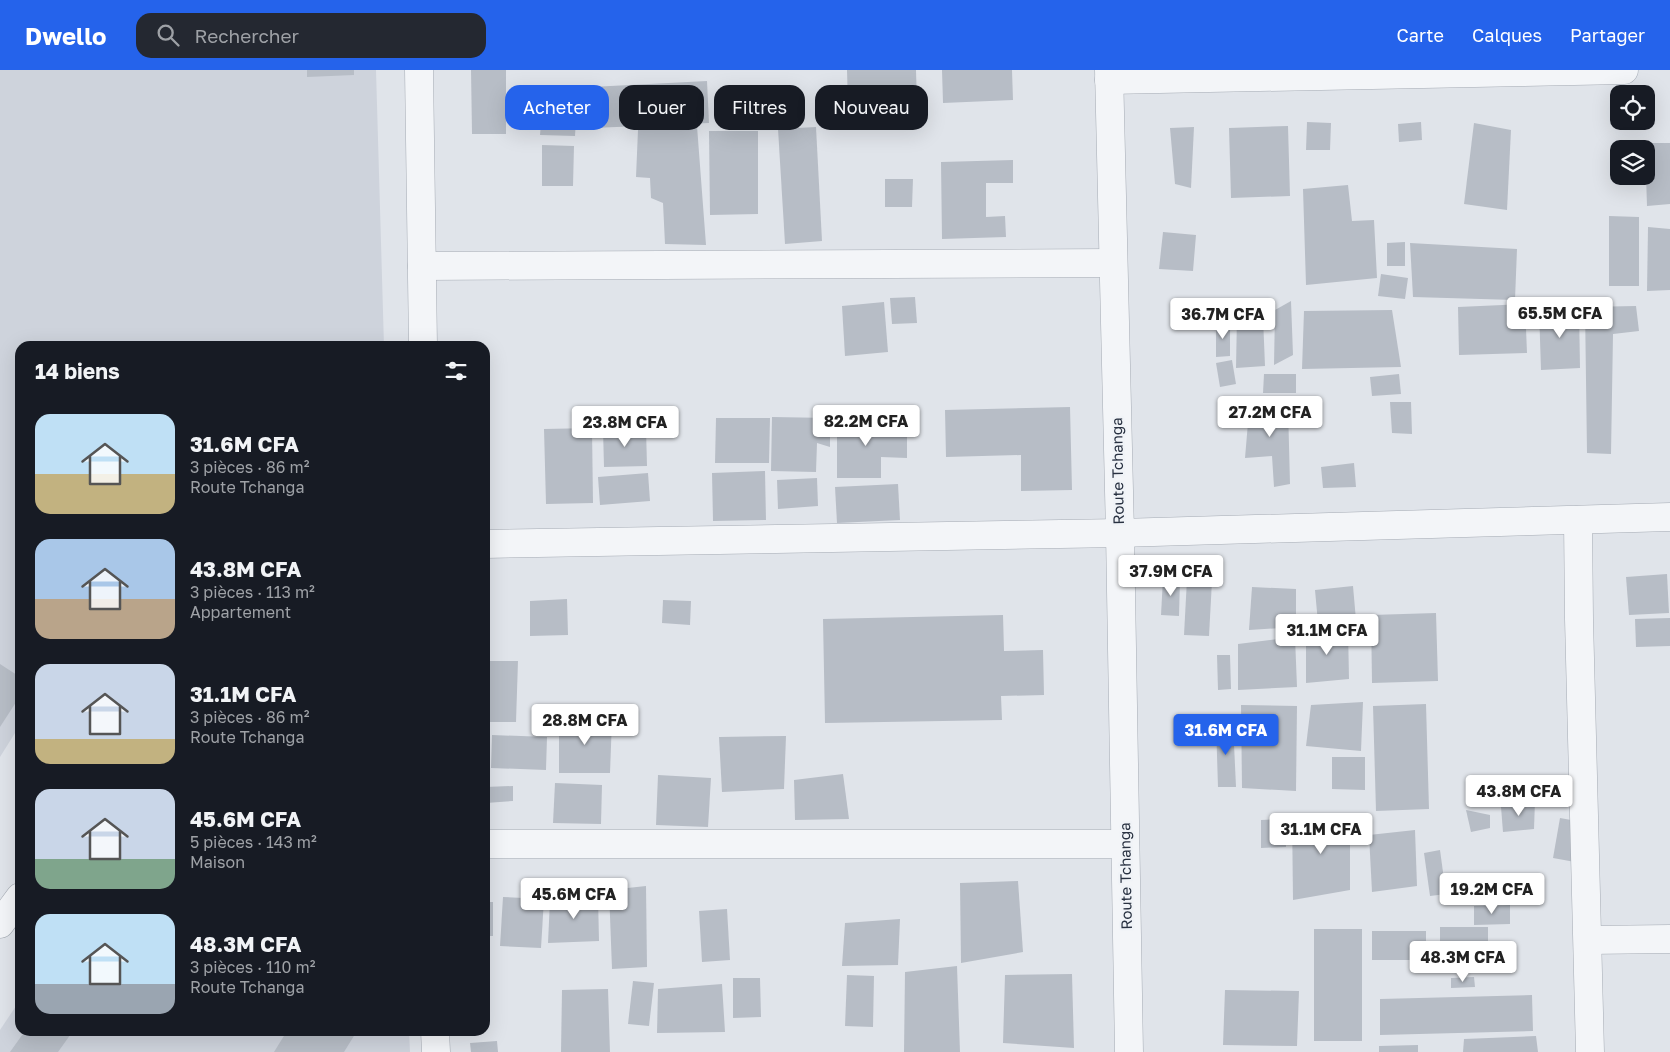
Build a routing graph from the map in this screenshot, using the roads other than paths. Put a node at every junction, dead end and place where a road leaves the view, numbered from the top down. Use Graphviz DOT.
graph roads {
  1 [pos="419,70"];
  2 [pos="1624,70"];
  3 [pos="1562,71"];
  4 [pos="1109,75"];
  5 [pos="1113,264"];
  6 [pos="422,266"];
  7 [pos="423,341"];
  8 [pos="1670,517"];
  9 [pos="1578,520"];
  10 [pos="1120,533"];
  11 [pos="490,544"];
  12 [pos="490,844"];
  13 [pos="1125,844"];
  14 [pos="15,904"];
  15 [pos="0,924"];
  16 [pos="1670,939"];
  17 [pos="1588,940"];
  18 [pos="435,1036"];
  19 [pos="436,1052"];
  20 [pos="1129,1052"];
  21 [pos="1590,1052"];
  1 -- 6 [label="street"];
  2 -- 3 [label="street"];
  3 -- 4 [label="street"];
  4 -- 5 [label="street, Route Tchanga"];
  5 -- 6 [label="street"];
  5 -- 10 [label="street, Route Tchanga"];
  6 -- 7 [label="street"];
  8 -- 9 [label="street"];
  9 -- 10 [label="street"];
  9 -- 17 [label="street"];
  10 -- 11 [label="street"];
  10 -- 13 [label="street, Route Tchanga"];
  12 -- 13 [label="street"];
  13 -- 20 [label="street, Route Tchanga"];
  14 -- 15 [label="street"];
  16 -- 17 [label="street"];
  17 -- 21 [label="street"];
  18 -- 19 [label="street"];
}
